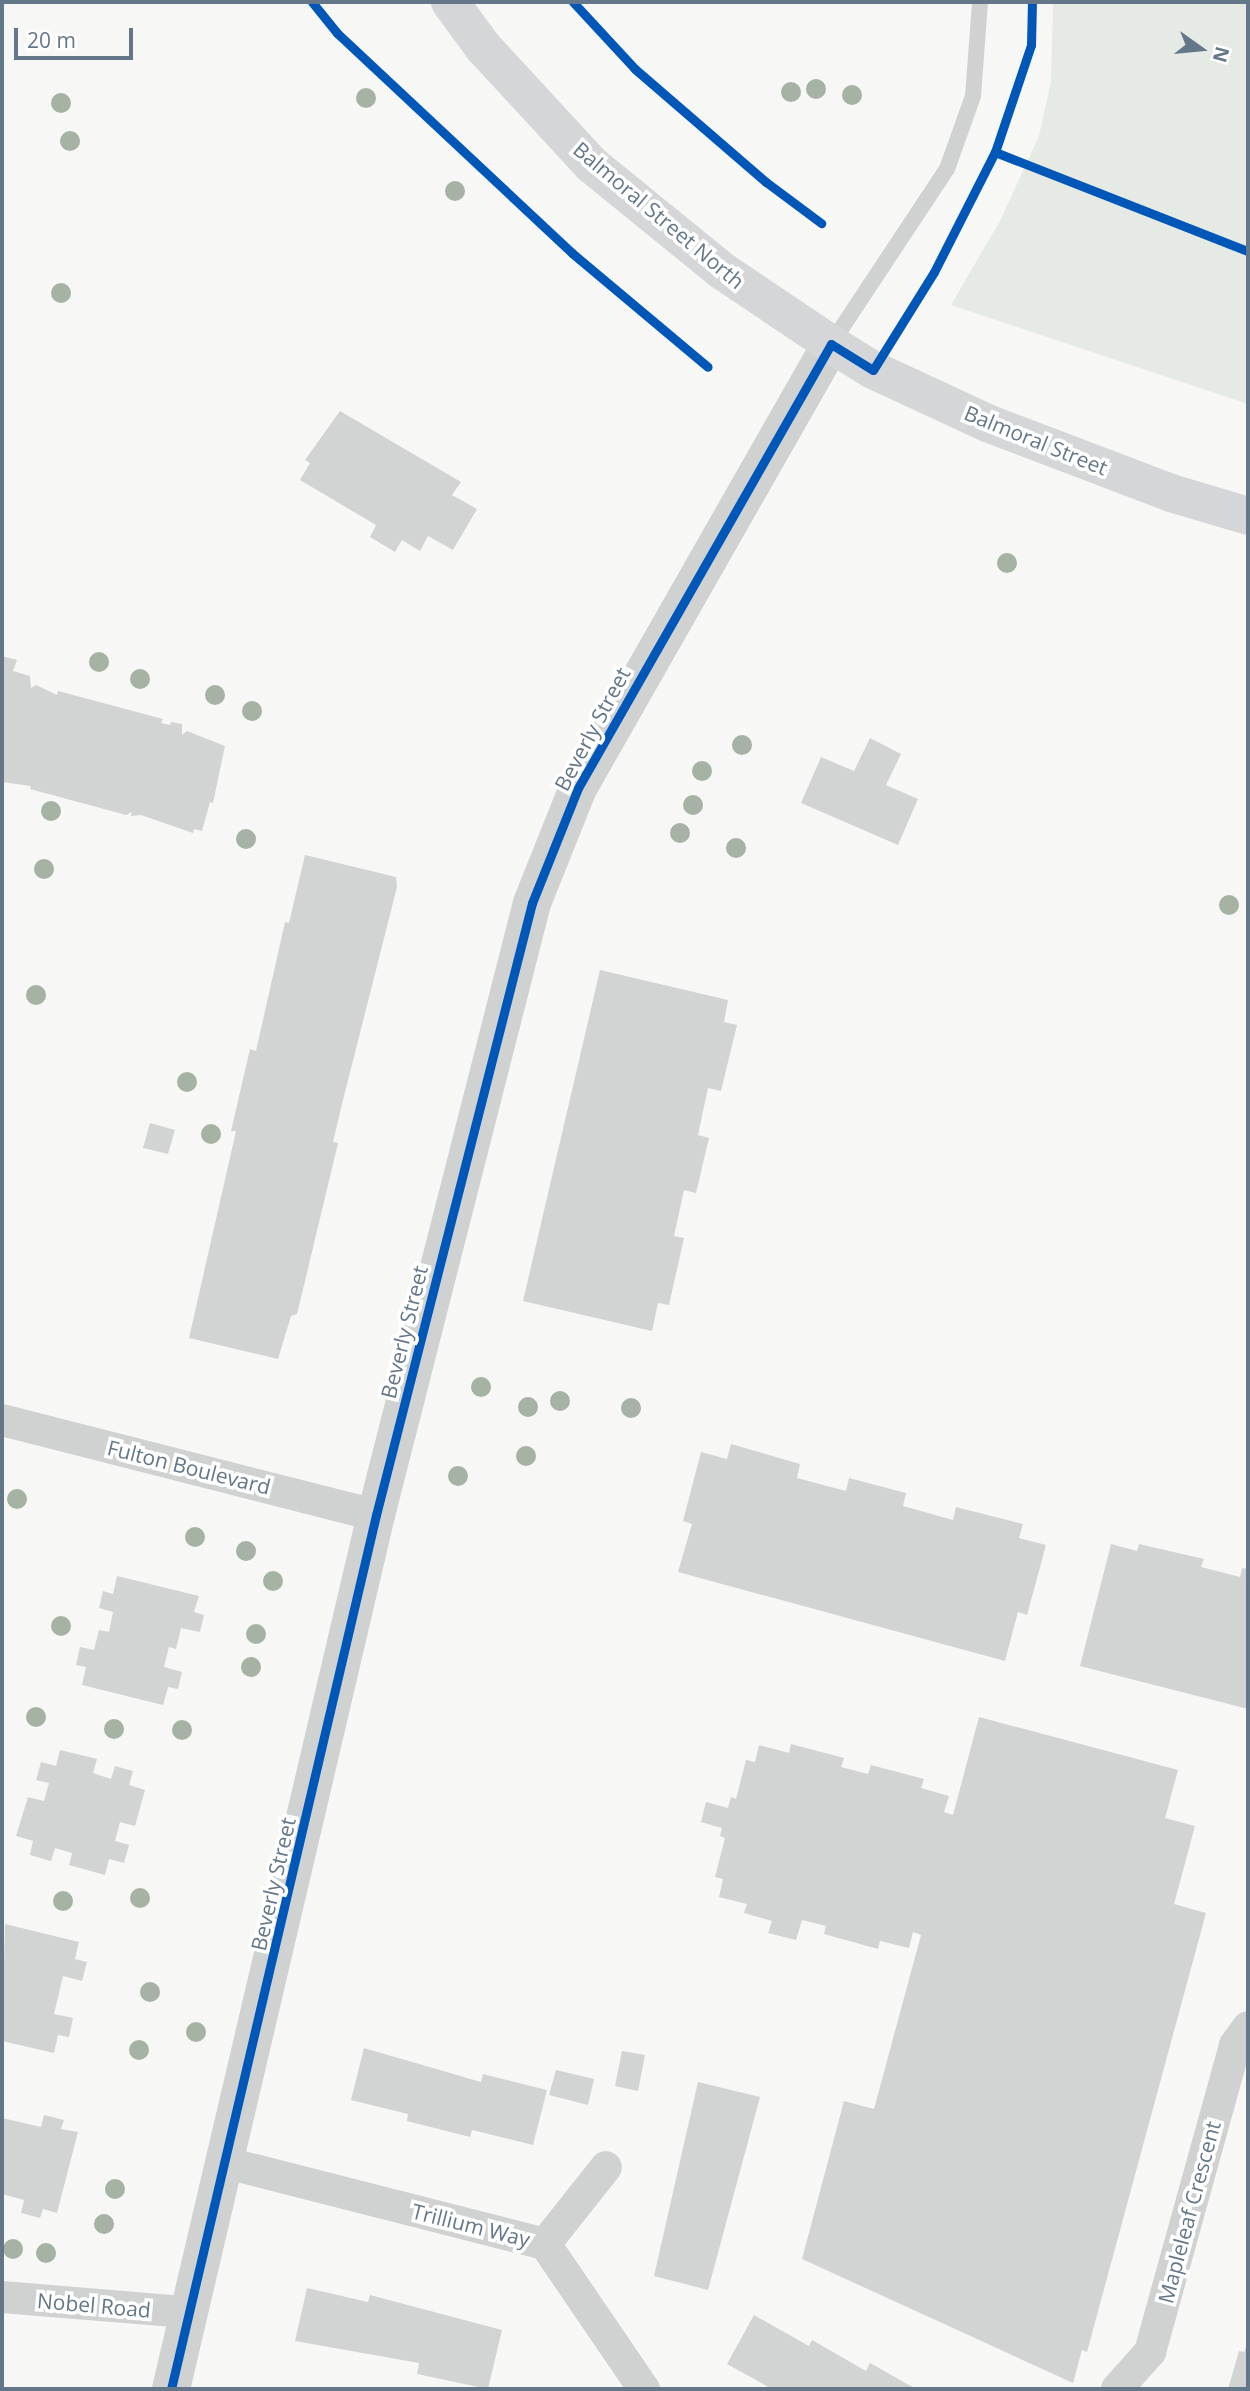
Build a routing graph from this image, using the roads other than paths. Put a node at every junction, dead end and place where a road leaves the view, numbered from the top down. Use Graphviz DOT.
graph roads {
  1 [pos="450,2"];
  2 [pos="980,2"];
  3 [pos="831,344"];
  4 [pos="1248,516"];
  5 [pos="2,1420"];
  6 [pos="376,1515"];
  7 [pos="1248,2027"];
  8 [pos="227,2163"];
  9 [pos="606,2167"];
  10 [pos="545,2244"];
  11 [pos="2,2297"];
  12 [pos="187,2312"];
  13 [pos="171,2389"];
  14 [pos="644,2389"];
  15 [pos="1116,2389"];
  1 -- 3 [label="main road, Balmoral Street North"];
  2 -- 3 [label="lane"];
  3 -- 4 [label="main road, Balmoral Street"];
  3 -- 6 [label="street, Beverly Street"];
  5 -- 6 [label="street, Fulton Boulevard"];
  6 -- 8 [label="street, Beverly Street"];
  7 -- 15 [label="street, Mapleleaf Crescent"];
  8 -- 10 [label="street, Trillium Way"];
  8 -- 12 [label="street, Beverly Street"];
  9 -- 10 [label="street"];
  10 -- 14 [label="street, Trillium Way"];
  11 -- 12 [label="street, Nobel Road"];
  12 -- 13 [label="street, Beverly Street"];
}
